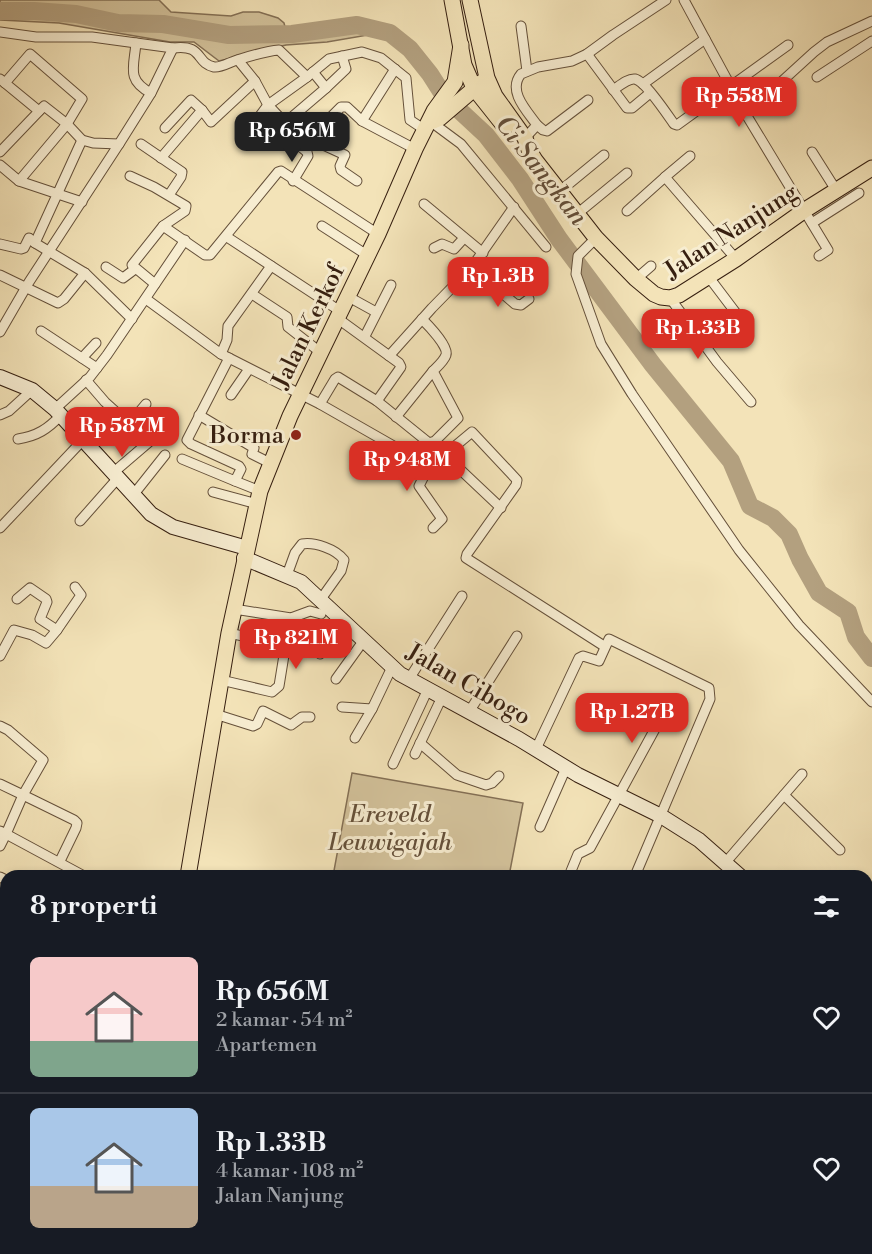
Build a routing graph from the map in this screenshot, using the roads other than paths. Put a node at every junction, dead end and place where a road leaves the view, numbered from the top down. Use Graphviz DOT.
graph roads {
  1 [pos="666,0"];
  2 [pos="684,0"];
  3 [pos="471,5"];
  4 [pos="454,8"];
  5 [pos="872,21"];
  6 [pos="521,26"];
  7 [pos="0,32"];
  8 [pos="36,37"];
  9 [pos="705,39"];
  10 [pos="872,41"];
  11 [pos="136,43"];
  12 [pos="461,45"];
  13 [pos="788,45"];
  14 [pos="173,48"];
  15 [pos="30,54"];
  16 [pos="587,54"];
  17 [pos="342,56"];
  18 [pos="238,60"];
  19 [pos="395,69"];
  20 [pos="527,71"];
  21 [pos="310,75"];
  22 [pos="817,77"];
  23 [pos="487,78"];
  24 [pos="3,81"];
  25 [pos="255,81"];
  26 [pos="643,84"];
  27 [pos="730,86"];
  28 [pos="326,88"];
  29 [pos="474,88"];
  30 [pos="613,90"];
  31 [pos="151,93"];
  32 [pos="650,93"];
  33 [pos="455,95"];
  34 [pos="588,100"];
  35 [pos="268,105"];
  36 [pos="202,110"];
  37 [pos="39,111"];
  38 [pos="744,111"];
  39 [pos="432,120"];
  40 [pos="362,121"];
  41 [pos="285,123"];
  42 [pos="67,124"];
  43 [pos="537,125"];
  44 [pos="165,128"];
  45 [pos="310,139"];
  46 [pos="82,140"];
  47 [pos="241,141"];
  48 [pos="119,144"];
  49 [pos="141,144"];
  50 [pos="527,144"];
  51 [pos="2,146"];
  52 [pos="301,147"];
  53 [pos="415,149"];
  54 [pos="812,152"];
  55 [pos="604,155"];
  56 [pos="690,156"];
  57 [pos="161,158"];
  58 [pos="0,165"];
  59 [pos="872,168"];
  60 [pos="627,173"];
  61 [pos="130,176"];
  62 [pos="665,177"];
  63 [pos="19,181"];
  64 [pos="293,181"];
  65 [pos="357,181"];
  66 [pos="836,190"];
  67 [pos="560,192"];
  68 [pos="859,192"];
  69 [pos="56,194"];
  70 [pos="169,195"];
  71 [pos="82,202"];
  72 [pos="424,204"];
  73 [pos="514,207"];
  74 [pos="627,210"];
  75 [pos="577,214"];
  76 [pos="809,216"];
  77 [pos="163,226"];
  78 [pos="322,226"];
  79 [pos="378,234"];
  80 [pos="226,237"];
  81 [pos="596,237"];
  82 [pos="138,238"];
  83 [pos="464,238"];
  84 [pos="185,240"];
  85 [pos="35,243"];
  86 [pos="0,244"];
  87 [pos="146,246"];
  88 [pos="546,247"];
  89 [pos="434,248"];
  90 [pos="50,250"];
  91 [pos="483,253"];
  92 [pos="367,255"];
  93 [pos="819,256"];
  94 [pos="736,259"];
  95 [pos="272,266"];
  96 [pos="651,266"];
  97 [pos="106,267"];
  98 [pos="472,267"];
  99 [pos="135,269"];
  100 [pos="85,273"];
  101 [pos="0,275"];
  102 [pos="708,276"];
  103 [pos="636,279"];
  104 [pos="155,284"];
  105 [pos="391,285"];
  106 [pos="25,288"];
  107 [pos="252,294"];
  108 [pos="347,296"];
  109 [pos="670,298"];
  110 [pos="146,299"];
  111 [pos="529,299"];
  112 [pos="376,312"];
  113 [pos="339,315"];
  114 [pos="132,319"];
  115 [pos="422,319"];
  116 [pos="742,321"];
  117 [pos="41,331"];
  118 [pos="0,332"];
  119 [pos="364,336"];
  120 [pos="96,343"];
  121 [pos="320,352"];
  122 [pos="225,356"];
  123 [pos="389,356"];
  124 [pos="82,358"];
  125 [pos="97,368"];
  126 [pos="249,369"];
  127 [pos="434,371"];
  128 [pos="0,376"];
  129 [pos="86,380"];
  130 [pos="32,390"];
  131 [pos="231,395"];
  132 [pos="300,395"];
  133 [pos="377,401"];
  134 [pos="751,402"];
  135 [pos="146,404"];
  136 [pos="320,404"];
  137 [pos="58,412"];
  138 [pos="0,415"];
  139 [pos="199,415"];
  140 [pos="396,417"];
  141 [pos="458,418"];
  142 [pos="472,432"];
  143 [pos="18,440"];
  144 [pos="83,440"];
  145 [pos="149,442"];
  146 [pos="165,455"];
  147 [pos="448,458"];
  148 [pos="182,459"];
  149 [pos="270,464"];
  150 [pos="428,470"];
  151 [pos="116,475"];
  152 [pos="235,481"];
  153 [pos="213,492"];
  154 [pos="134,494"];
  155 [pos="259,497"];
  156 [pos="501,508"];
  157 [pos="80,521"];
  158 [pos="0,528"];
  159 [pos="434,528"];
  160 [pos="246,553"];
  161 [pos="287,575"];
  162 [pos="75,587"];
  163 [pos="462,596"];
  164 [pos="16,599"];
  165 [pos="321,599"];
  166 [pos="234,609"];
  167 [pos="321,614"];
  168 [pos="40,619"];
  169 [pos="350,626"];
  170 [pos="57,630"];
  171 [pos="229,633"];
  172 [pos="32,635"];
  173 [pos="517,636"];
  174 [pos="364,640"];
  175 [pos="604,646"];
  176 [pos="320,654"];
  177 [pos="0,656"];
  178 [pos="392,667"];
  179 [pos="336,679"];
  180 [pos="409,679"];
  181 [pos="221,680"];
  182 [pos="428,689"];
  183 [pos="442,697"];
  184 [pos="872,702"];
  185 [pos="668,705"];
  186 [pos="342,708"];
  187 [pos="372,709"];
  188 [pos="469,712"];
  189 [pos="215,714"];
  190 [pos="310,717"];
  191 [pos="0,726"];
  192 [pos="355,738"];
  193 [pos="420,743"];
  194 [pos="536,749"];
  195 [pos="415,754"];
  196 [pos="393,764"];
  197 [pos="566,768"];
  198 [pos="802,774"];
  199 [pos="499,776"];
  200 [pos="0,784"];
  201 [pos="23,795"];
  202 [pos="784,795"];
  203 [pos="619,796"];
  204 [pos="661,816"];
  205 [pos="540,827"];
  206 [pos="3,832"];
  207 [pos="0,846"];
  208 [pos="840,850"];
  209 [pos="60,861"];
  210 [pos="726,862"];
  211 [pos="74,870"];
  212 [pos="189,870"];
  213 [pos="571,870"];
  214 [pos="638,870"];
  215 [pos="734,870"];
  1 -- 16 [label="street"];
  2 -- 9 [label="street"];
  3 -- 23 [label="main road, Jalan Nanjung"];
  4 -- 12 [label="main road, Jalan Nanjung"];
  5 -- 38 [label="street"];
  6 -- 20 [label="street"];
  7 -- 8 [label="street"];
  8 -- 11 [label="street"];
  8 -- 15 [label="street"];
  9 -- 26 [label="street"];
  9 -- 27 [label="street"];
  10 -- 22 [label="street"];
  11 -- 14 [label="street"];
  11 -- 31 [label="street"];
  12 -- 29 [label="main road, Jalan Nanjung"];
  12 -- 33 [label="main road"];
  13 -- 27 [label="street"];
  14 -- 18 [label="street"];
  14 -- 31 [label="street"];
  15 -- 24 [label="street"];
  15 -- 42 [label="street"];
  16 -- 20 [label="street"];
  16 -- 30 [label="street"];
  17 -- 19 [label="street"];
  17 -- 21 [label="street"];
  17 -- 28 [label="street"];
  18 -- 21 [label="street"];
  18 -- 25 [label="street"];
  19 -- 39 [label="street"];
  19 -- 40 [label="street"];
  20 -- 43 [label="street"];
  21 -- 28 [label="street"];
  21 -- 35 [label="street"];
  23 -- 29 [label="main road, Jalan Kerkof"];
  23 -- 50 [label="main road, Jalan Nanjung"];
  24 -- 37 [label="street"];
  25 -- 35 [label="street"];
  25 -- 36 [label="street"];
  26 -- 30 [label="street"];
  26 -- 32 [label="street"];
  27 -- 32 [label="street"];
  27 -- 38 [label="street"];
  28 -- 41 [label="street"];
  29 -- 33 [label="main road, Jalan Kerkof"];
  29 -- 50 [label="main road, Jalan Nanjung"];
  30 -- 32 [label="street"];
  31 -- 48 [label="street"];
  33 -- 39 [label="main road, Jalan Kerkof"];
  34 -- 43 [label="street"];
  35 -- 41 [label="street"];
  35 -- 47 [label="street"];
  36 -- 44 [label="street"];
  36 -- 57 [label="street"];
  37 -- 42 [label="street"];
  37 -- 51 [label="street"];
  38 -- 76 [label="street"];
  39 -- 53 [label="main road, Jalan Kerkof"];
  39 -- 73 [label="street"];
  40 -- 45 [label="street"];
  40 -- 53 [label="street"];
  41 -- 52 [label="street"];
  42 -- 46 [label="street"];
  42 -- 63 [label="street"];
  43 -- 50 [label="street"];
  45 -- 52 [label="street"];
  45 -- 65 [label="street"];
  46 -- 48 [label="street"];
  46 -- 69 [label="street"];
  48 -- 71 [label="street"];
  49 -- 57 [label="street"];
  50 -- 67 [label="main road, Jalan Nanjung"];
  52 -- 64 [label="street"];
  53 -- 79 [label="main road, Jalan Kerkof"];
  54 -- 66 [label="street"];
  55 -- 67 [label="street"];
  56 -- 62 [label="street"];
  57 -- 70 [label="street"];
  58 -- 63 [label="street"];
  59 -- 66 [label="main road, Jalan Nanjung"];
  60 -- 75 [label="street"];
  61 -- 70 [label="street"];
  62 -- 74 [label="street"];
  62 -- 94 [label="street"];
  63 -- 69 [label="street"];
  64 -- 79 [label="street"];
  64 -- 80 [label="street"];
  66 -- 76 [label="main road, Jalan Nanjung"];
  67 -- 75 [label="main road, Jalan Nanjung"];
  68 -- 76 [label="street"];
  69 -- 71 [label="street"];
  69 -- 85 [label="street"];
  70 -- 77 [label="street"];
  71 -- 90 [label="street"];
  72 -- 83 [label="street"];
  73 -- 88 [label="street"];
  73 -- 91 [label="street"];
  75 -- 81 [label="main road, Jalan Nanjung"];
  76 -- 93 [label="street"];
  76 -- 94 [label="main road, Jalan Nanjung"];
  77 -- 84 [label="street"];
  77 -- 87 [label="street"];
  78 -- 92 [label="street"];
  79 -- 92 [label="main road, Jalan Kerkof"];
  80 -- 84 [label="street"];
  80 -- 95 [label="street"];
  81 -- 103 [label="main road, Jalan Nanjung"];
  81 -- 184 [label="street"];
  82 -- 87 [label="street"];
  83 -- 89 [label="street"];
  83 -- 91 [label="street"];
  84 -- 104 [label="street"];
  85 -- 86 [label="street"];
  85 -- 90 [label="street"];
  87 -- 99 [label="street"];
  90 -- 100 [label="street"];
  90 -- 106 [label="street"];
  91 -- 98 [label="street"];
  92 -- 108 [label="main road, Jalan Kerkof"];
  94 -- 102 [label="main road, Jalan Nanjung"];
  95 -- 107 [label="street"];
  95 -- 113 [label="street"];
  96 -- 103 [label="street"];
  97 -- 99 [label="street"];
  98 -- 111 [label="street"];
  98 -- 115 [label="street"];
  99 -- 104 [label="street"];
  100 -- 106 [label="street"];
  100 -- 114 [label="street"];
  101 -- 106 [label="street"];
  102 -- 109 [label="main road, Jalan Nanjung"];
  102 -- 116 [label="street"];
  103 -- 109 [label="main road, Jalan Nanjung"];
  104 -- 110 [label="street"];
  105 -- 112 [label="street"];
  106 -- 118 [label="street"];
  107 -- 121 [label="street"];
  107 -- 122 [label="street"];
  108 -- 112 [label="street"];
  108 -- 113 [label="main road, Jalan Kerkof"];
  109 -- 134 [label="street"];
  110 -- 114 [label="street"];
  110 -- 122 [label="street"];
  112 -- 119 [label="street"];
  113 -- 119 [label="street"];
  113 -- 121 [label="main road, Jalan Kerkof"];
  114 -- 125 [label="street"];
  115 -- 123 [label="street"];
  115 -- 127 [label="street"];
  117 -- 124 [label="street"];
  119 -- 123 [label="street"];
  120 -- 124 [label="street"];
  121 -- 132 [label="main road, Jalan Kerkof"];
  122 -- 126 [label="street"];
  122 -- 139 [label="street"];
  123 -- 133 [label="street"];
  124 -- 125 [label="street"];
  125 -- 129 [label="street"];
  126 -- 131 [label="street"];
  126 -- 132 [label="street"];
  127 -- 140 [label="street"];
  127 -- 141 [label="street"];
  128 -- 130 [label="street, Jalan Cibogo"];
  129 -- 135 [label="street"];
  129 -- 137 [label="street"];
  130 -- 137 [label="street, Jalan Cibogo"];
  130 -- 138 [label="street"];
  132 -- 136 [label="street"];
  132 -- 149 [label="main road, Jalan Kerkof"];
  133 -- 136 [label="street"];
  133 -- 140 [label="street"];
  136 -- 150 [label="street"];
  137 -- 143 [label="street"];
  137 -- 144 [label="street, Jalan Cibogo"];
  139 -- 149 [label="street"];
  139 -- 152 [label="street"];
  140 -- 141 [label="street"];
  141 -- 142 [label="street"];
  142 -- 147 [label="street"];
  142 -- 156 [label="street"];
  144 -- 151 [label="street, Jalan Cibogo"];
  144 -- 158 [label="street"];
  145 -- 151 [label="street"];
  146 -- 154 [label="street"];
  147 -- 150 [label="street"];
  147 -- 156 [label="street"];
  148 -- 152 [label="street"];
  149 -- 155 [label="main road, Jalan Kerkof"];
  150 -- 159 [label="street"];
  151 -- 154 [label="street, Jalan Cibogo"];
  151 -- 157 [label="street"];
  152 -- 155 [label="street"];
  153 -- 155 [label="street"];
  154 -- 160 [label="street, Jalan Cibogo"];
  155 -- 160 [label="main road, Jalan Kerkof"];
  156 -- 175 [label="street"];
  160 -- 161 [label="street, Jalan Cibogo"];
  160 -- 166 [label="main road, Jalan Kerkof"];
  161 -- 165 [label="street, Jalan Cibogo"];
  161 -- 165 [label="street"];
  162 -- 170 [label="street"];
  163 -- 180 [label="street"];
  164 -- 168 [label="street"];
  165 -- 169 [label="street, Jalan Cibogo"];
  166 -- 167 [label="street"];
  166 -- 171 [label="main road, Jalan Kerkof"];
  168 -- 170 [label="street"];
  168 -- 172 [label="street"];
  169 -- 174 [label="street, Jalan Cibogo"];
  169 -- 176 [label="street"];
  170 -- 172 [label="street"];
  171 -- 181 [label="main road, Jalan Kerkof"];
  171 -- 181 [label="street"];
  172 -- 177 [label="street"];
  173 -- 188 [label="street"];
  174 -- 178 [label="street, Jalan Cibogo"];
  174 -- 179 [label="street"];
  175 -- 194 [label="street"];
  175 -- 204 [label="street"];
  178 -- 180 [label="street, Jalan Cibogo"];
  178 -- 187 [label="street"];
  180 -- 182 [label="street, Jalan Cibogo"];
  181 -- 189 [label="main road, Jalan Kerkof"];
  182 -- 183 [label="street, Jalan Cibogo"];
  182 -- 196 [label="street"];
  183 -- 188 [label="street, Jalan Cibogo"];
  183 -- 193 [label="street"];
  185 -- 203 [label="street"];
  186 -- 187 [label="street"];
  187 -- 192 [label="street"];
  188 -- 194 [label="street, Jalan Cibogo"];
  189 -- 190 [label="street"];
  189 -- 212 [label="main road, Jalan Kerkof"];
  191 -- 201 [label="street"];
  193 -- 195 [label="street"];
  193 -- 199 [label="street"];
  194 -- 197 [label="street, Jalan Cibogo"];
  197 -- 203 [label="street, Jalan Cibogo"];
  197 -- 205 [label="street"];
  198 -- 202 [label="street"];
  200 -- 201 [label="street"];
  201 -- 206 [label="street"];
  201 -- 209 [label="street"];
  202 -- 208 [label="street"];
  202 -- 210 [label="street"];
  203 -- 204 [label="street, Jalan Cibogo"];
  203 -- 213 [label="street"];
  204 -- 210 [label="street, Jalan Cibogo"];
  204 -- 214 [label="street"];
  206 -- 207 [label="street"];
  206 -- 209 [label="street"];
  209 -- 211 [label="street"];
  210 -- 215 [label="street, Jalan Cibogo"];
}
